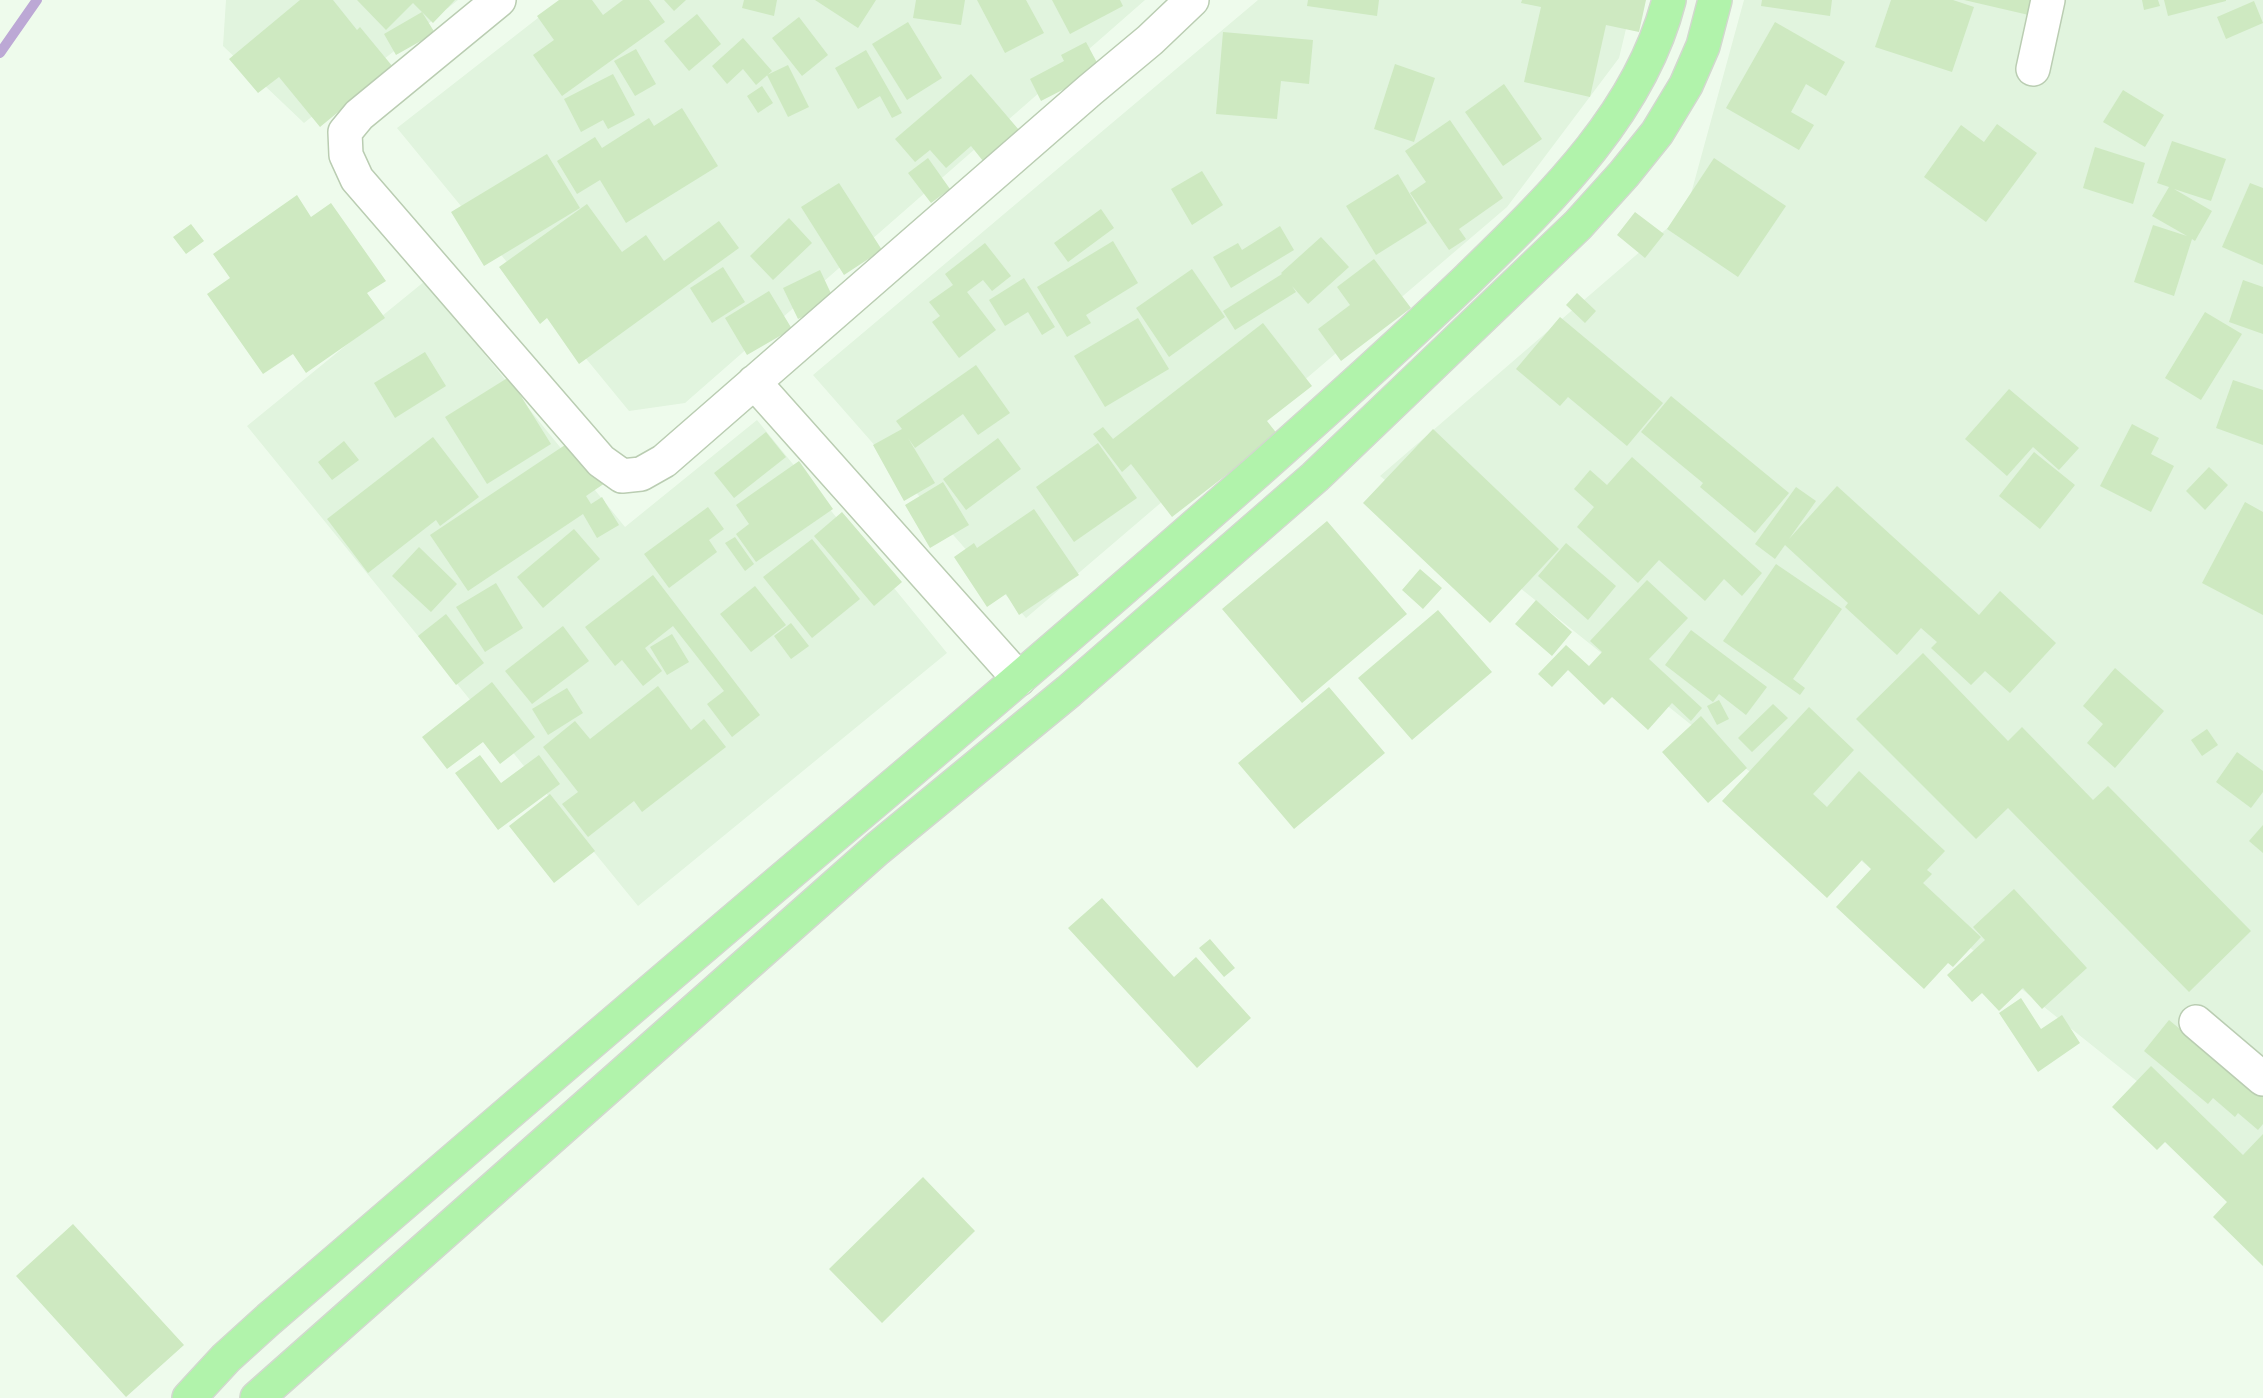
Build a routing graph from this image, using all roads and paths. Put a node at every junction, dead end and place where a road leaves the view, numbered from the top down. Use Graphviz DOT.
graph roads {
  1 [pos="499,0"];
  2 [pos="1191,0"];
  3 [pos="1669,0"];
  4 [pos="1715,0"];
  5 [pos="2048,0"];
  6 [pos="2033,69"];
  7 [pos="754,382"];
  8 [pos="1045,657"];
  9 [pos="1019,679"];
  10 [pos="1069,692"];
  11 [pos="991,703"];
  12 [pos="1013,738"];
  13 [pos="2196,1022"];
  14 [pos="2263,1079"];
  15 [pos="226,1358"];
  16 [pos="260,1394"];
  17 [pos="189,1398"];
  1 -- 7 [label="street"];
  2 -- 7 [label="street"];
  3 -- 8 [label="main road"];
  4 -- 10 [label="main road"];
  5 -- 6 [label="street"];
  7 -- 9 [label="street"];
  8 -- 9 [label="main road"];
  8 -- 10 [label="main road"];
  9 -- 11 [label="main road"];
  10 -- 12 [label="main road"];
  11 -- 12 [label="main road"];
  11 -- 15 [label="main road"];
  12 -- 16 [label="main road"];
  13 -- 14 [label="street"];
  15 -- 16 [label="main road"];
  15 -- 17 [label="main road"];
}
